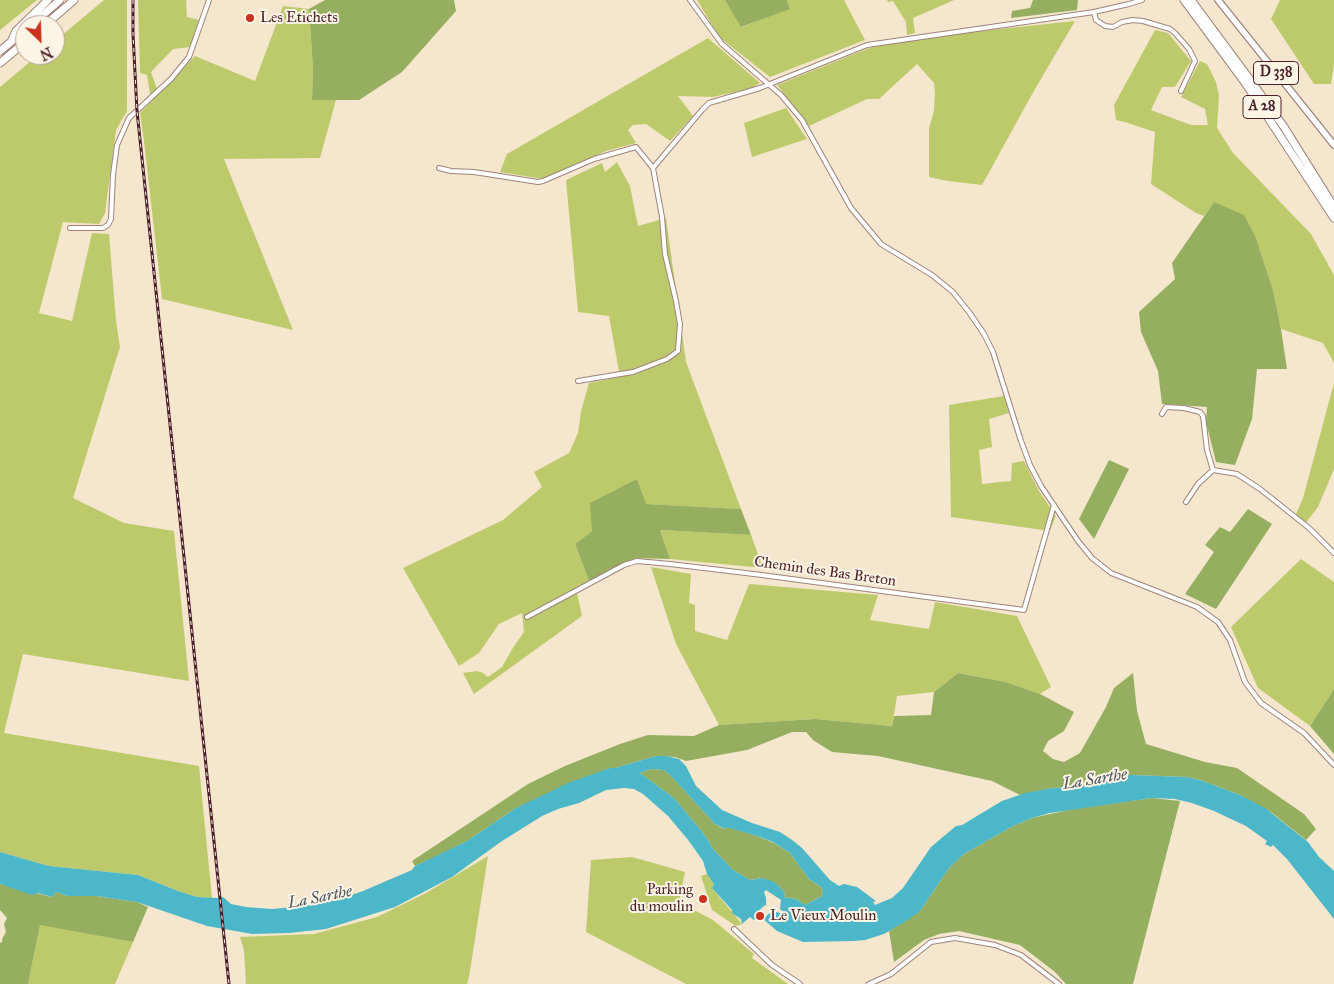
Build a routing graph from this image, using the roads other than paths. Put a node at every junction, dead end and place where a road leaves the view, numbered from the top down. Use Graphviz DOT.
graph roads {
  1 [pos="48,0"];
  2 [pos="60,0"];
  3 [pos="74,0"];
  4 [pos="209,0"];
  5 [pos="690,0"];
  6 [pos="1142,0"];
  7 [pos="1184,0"];
  8 [pos="1191,0"];
  9 [pos="1218,0"];
  10 [pos="1094,12"];
  11 [pos="43,15"];
  12 [pos="57,15"];
  13 [pos="15,39"];
  14 [pos="11,42"];
  15 [pos="15,50"];
  16 [pos="0,51"];
  17 [pos="0,63"];
  18 [pos="768,84"];
  19 [pos="1181,91"];
  20 [pos="1334,145"];
  21 [pos="439,168"];
  22 [pos="653,168"];
  23 [pos="1334,207"];
  24 [pos="1334,218"];
  25 [pos="70,228"];
  26 [pos="578,381"];
  27 [pos="1162,414"];
  28 [pos="1213,470"];
  29 [pos="1186,502"];
  30 [pos="1054,505"];
  31 [pos="1334,553"];
  32 [pos="527,617"];
  33 [pos="1334,764"];
  34 [pos="734,929"];
  35 [pos="800,984"];
  36 [pos="869,984"];
  37 [pos="1059,984"];
  1 -- 14 [label="highway"];
  2 -- 11 [label="highway"];
  3 -- 12 [label="highway"];
  4 -- 25 [label="street"];
  5 -- 18 [label="street"];
  6 -- 10 [label="street"];
  7 -- 24 [label="highway, A 28"];
  8 -- 23 [label="highway, A 28"];
  9 -- 20 [label="main road, D 338"];
  10 -- 18 [label="street"];
  10 -- 19 [label="street"];
  13 -- 14 [label="highway"];
  14 -- 16 [label="highway"];
  15 -- 17 [label="highway"];
  18 -- 22 [label="street"];
  18 -- 30 [label="street"];
  21 -- 22 [label="street"];
  22 -- 26 [label="street"];
  27 -- 28 [label="street"];
  28 -- 29 [label="street"];
  28 -- 31 [label="street"];
  30 -- 32 [label="street, Chemin des Bas Breton"];
  30 -- 33 [label="street"];
  34 -- 35 [label="street"];
  36 -- 37 [label="street"];
}
